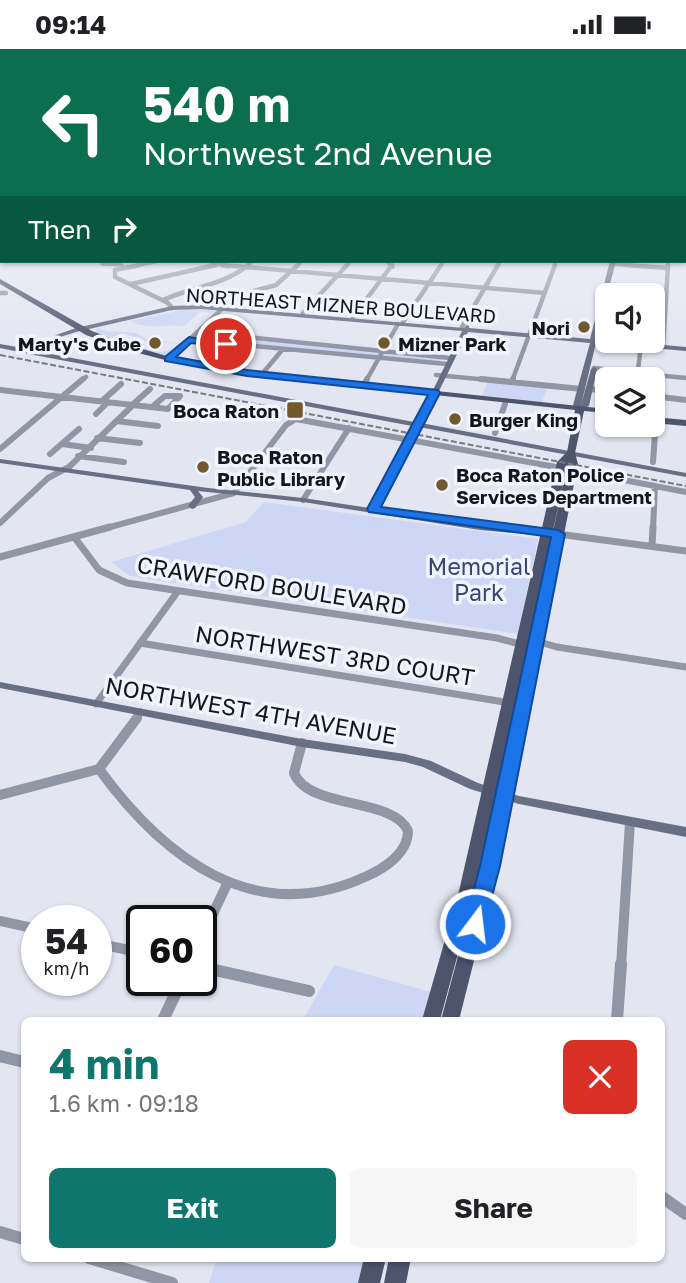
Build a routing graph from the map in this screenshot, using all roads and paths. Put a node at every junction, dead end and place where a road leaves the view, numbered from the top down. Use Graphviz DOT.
graph roads {
  1 [pos="125,263"];
  2 [pos="149,263"];
  3 [pos="212,263"];
  4 [pos="251,263"];
  5 [pos="300,263"];
  6 [pos="349,263"];
  7 [pos="390,263"];
  8 [pos="443,263"];
  9 [pos="499,263"];
  10 [pos="555,263"];
  11 [pos="612,263"];
  12 [pos="621,263"];
  13 [pos="668,263"];
  14 [pos="102,264"];
  15 [pos="121,265"];
  16 [pos="217,265"];
  17 [pos="245,268"];
  18 [pos="668,268"];
  19 [pos="115,270"];
  20 [pos="290,272"];
  21 [pos="338,276"];
  22 [pos="383,279"];
  23 [pos="429,283"];
  24 [pos="608,283"];
  25 [pos="131,284"];
  26 [pos="485,288"];
  27 [pos="2,289"];
  28 [pos="545,293"];
  29 [pos="163,300"];
  30 [pos="665,303"];
  31 [pos="171,307"];
  32 [pos="224,307"];
  33 [pos="303,313"];
  34 [pos="288,314"];
  35 [pos="317,314"];
  36 [pos="353,317"];
  37 [pos="333,318"];
  38 [pos="401,323"];
  39 [pos="464,328"];
  40 [pos="78,330"];
  41 [pos="197,333"];
  42 [pos="531,334"];
  43 [pos="595,339"];
  44 [pos="189,340"];
  45 [pos="0,346"];
  46 [pos="665,346"];
  47 [pos="686,348"];
  48 [pos="283,349"];
  49 [pos="384,351"];
  50 [pos="34,352"];
  51 [pos="595,353"];
  52 [pos="597,353"];
  53 [pos="150,359"];
  54 [pos="169,359"];
  55 [pos="380,359"];
  56 [pos="446,361"];
  57 [pos="192,364"];
  58 [pos="176,366"];
  59 [pos="594,369"];
  60 [pos="262,374"];
  61 [pos="439,375"];
  62 [pos="86,377"];
  63 [pos="665,377"];
  64 [pos="686,378"];
  65 [pos="512,382"];
  66 [pos="121,384"];
  67 [pos="364,385"];
  68 [pos="150,389"];
  69 [pos="586,389"];
  70 [pos="0,390"];
  71 [pos="595,390"];
  72 [pos="9,391"];
  73 [pos="432,394"];
  74 [pos="62,397"];
  75 [pos="0,398"];
  76 [pos="665,398"];
  77 [pos="686,400"];
  78 [pos="105,402"];
  79 [pos="505,404"];
  80 [pos="133,405"];
  81 [pos="152,407"];
  82 [pos="580,409"];
  83 [pos="595,411"];
  84 [pos="96,414"];
  85 [pos="665,419"];
  86 [pos="116,421"];
  87 [pos="686,421"];
  88 [pos="417,423"];
  89 [pos="158,426"];
  90 [pos="349,428"];
  91 [pos="79,429"];
  92 [pos="495,433"];
  93 [pos="411,436"];
  94 [pos="654,437"];
  95 [pos="97,438"];
  96 [pos="140,443"];
  97 [pos="62,444"];
  98 [pos="88,447"];
  99 [pos="0,449"];
  100 [pos="571,450"];
  101 [pos="50,454"];
  102 [pos="78,456"];
  103 [pos="124,462"];
  104 [pos="653,463"];
  105 [pos="0,464"];
  106 [pos="566,469"];
  107 [pos="686,469"];
  108 [pos="59,472"];
  109 [pos="686,475"];
  110 [pos="654,486"];
  111 [pos="208,490"];
  112 [pos="193,491"];
  113 [pos="686,492"];
  114 [pos="234,493"];
  115 [pos="303,500"];
  116 [pos="192,506"];
  117 [pos="373,509"];
  118 [pos="0,523"];
  119 [pos="551,534"];
  120 [pos="75,538"];
  121 [pos="652,546"];
  122 [pos="686,551"];
  123 [pos="0,557"];
  124 [pos="178,591"];
  125 [pos="527,627"];
  126 [pos="536,641"];
  127 [pos="140,643"];
  128 [pos="523,645"];
  129 [pos="532,663"];
  130 [pos="686,667"];
  131 [pos="0,685"];
  132 [pos="96,704"];
  133 [pos="517,704"];
  134 [pos="141,712"];
  135 [pos="302,743"];
  136 [pos="99,769"];
  137 [pos="497,793"];
  138 [pos="0,795"];
  139 [pos="631,822"];
  140 [pos="686,832"];
  141 [pos="228,882"];
  142 [pos="217,905"];
  143 [pos="0,921"];
  144 [pos="21,926"];
  145 [pos="217,971"];
  146 [pos="309,991"];
  147 [pos="174,996"];
  148 [pos="164,1017"];
  149 [pos="432,1017"];
  150 [pos="451,1017"];
  151 [pos="617,1017"];
  152 [pos="0,1056"];
  153 [pos="21,1061"];
  154 [pos="665,1199"];
  155 [pos="686,1214"];
  156 [pos="0,1231"];
  157 [pos="21,1238"];
  158 [pos="102,1262"];
  159 [pos="374,1262"];
  160 [pos="399,1262"];
  161 [pos="172,1283"];
  162 [pos="369,1283"];
  163 [pos="395,1283"];
  1 -- 15 [label="street"];
  2 -- 19 [label="street"];
  3 -- 16 [label="street"];
  4 -- 17 [label="street"];
  5 -- 20 [label="street"];
  6 -- 21 [label="street"];
  7 -- 22 [label="street"];
  8 -- 23 [label="street"];
  9 -- 26 [label="street"];
  10 -- 28 [label="street"];
  11 -- 24 [label="main road"];
  12 -- 18 [label="street"];
  13 -- 18 [label="street"];
  14 -- 15 [label="street"];
  15 -- 19 [label="street"];
  16 -- 17 [label="street"];
  16 -- 25 [label="street"];
  17 -- 20 [label="street"];
  17 -- 29 [label="street"];
  18 -- 30 [label="street"];
  19 -- 25 [label="street"];
  20 -- 21 [label="street"];
  20 -- 32 [label="street"];
  21 -- 22 [label="street"];
  21 -- 33 [label="street"];
  22 -- 23 [label="street"];
  22 -- 36 [label="street"];
  23 -- 26 [label="street"];
  23 -- 38 [label="street"];
  25 -- 29 [label="street"];
  26 -- 28 [label="street"];
  26 -- 39 [label="street"];
  27 -- 40 [label="main road"];
  27 -- 40 [label="main road"];
  28 -- 42 [label="street"];
  29 -- 31 [label="street"];
  31 -- 32 [label="main road, NORTHEAST MIZNER BOULEVARD"];
  31 -- 40 [label="main road, NORTHEAST MIZNER BOULEVARD"];
  32 -- 33 [label="main road, NORTHEAST MIZNER BOULEVARD"];
  32 -- 34 [label="main road, NORTHEAST MIZNER BOULEVARD"];
  32 -- 41 [label="street"];
  33 -- 35 [label="main road, NORTHEAST MIZNER BOULEVARD"];
  34 -- 35 [label="main road"];
  34 -- 37 [label="main road, NORTHEAST MIZNER BOULEVARD"];
  35 -- 36 [label="main road, NORTHEAST MIZNER BOULEVARD"];
  36 -- 37 [label="main road"];
  36 -- 38 [label="main road, NORTHEAST MIZNER BOULEVARD"];
  37 -- 38 [label="main road, NORTHEAST MIZNER BOULEVARD"];
  38 -- 39 [label="main road, NORTHEAST MIZNER BOULEVARD"];
  38 -- 49 [label="street"];
  39 -- 42 [label="main road, NORTHEAST MIZNER BOULEVARD"];
  39 -- 56 [label="main road"];
  40 -- 50 [label="main road, NORTHEAST MIZNER BOULEVARD"];
  40 -- 53 [label="main road"];
  40 -- 54 [label="main road"];
  41 -- 44 [label="street"];
  41 -- 49 [label="street"];
  42 -- 43 [label="main road, NORTHEAST MIZNER BOULEVARD"];
  42 -- 65 [label="street"];
  44 -- 48 [label="street"];
  44 -- 54 [label="street"];
  45 -- 50 [label="main road"];
  46 -- 47 [label="main road"];
  48 -- 55 [label="street"];
  48 -- 60 [label="street"];
  49 -- 55 [label="street"];
  49 -- 56 [label="street"];
  50 -- 88 [label="main road"];
  51 -- 69 [label="main road"];
  52 -- 59 [label="main road"];
  53 -- 54 [label="main road"];
  53 -- 58 [label="main road"];
  54 -- 57 [label="main road"];
  55 -- 56 [label="street"];
  55 -- 67 [label="street"];
  56 -- 61 [label="main road"];
  57 -- 58 [label="main road"];
  57 -- 60 [label="main road"];
  58 -- 73 [label="main road"];
  59 -- 69 [label="main road"];
  60 -- 67 [label="main road"];
  61 -- 65 [label="street"];
  61 -- 73 [label="main road"];
  62 -- 74 [label="street"];
  63 -- 64 [label="street"];
  65 -- 69 [label="street"];
  66 -- 78 [label="street"];
  67 -- 73 [label="main road"];
  68 -- 80 [label="street"];
  69 -- 71 [label="street"];
  69 -- 82 [label="main road"];
  70 -- 72 [label="street"];
  72 -- 74 [label="street"];
  72 -- 75 [label="street"];
  73 -- 79 [label="main road"];
  73 -- 82 [label="main road"];
  73 -- 88 [label="main road"];
  74 -- 78 [label="street"];
  74 -- 99 [label="street"];
  76 -- 77 [label="street"];
  78 -- 80 [label="street"];
  78 -- 84 [label="street"];
  79 -- 82 [label="main road"];
  79 -- 92 [label="street"];
  80 -- 81 [label="street"];
  80 -- 86 [label="street"];
  81 -- 81 [label="street"];
  82 -- 83 [label="main road"];
  82 -- 100 [label="main road"];
  85 -- 87 [label="main road"];
  86 -- 89 [label="street"];
  86 -- 95 [label="street"];
  88 -- 92 [label="main road"];
  88 -- 93 [label="main road"];
  88 -- 100 [label="main road"];
  90 -- 93 [label="street"];
  90 -- 114 [label="street"];
  90 -- 115 [label="street"];
  91 -- 97 [label="street"];
  92 -- 100 [label="main road"];
  93 -- 106 [label="street"];
  93 -- 117 [label="main road"];
  94 -- 104 [label="street"];
  95 -- 96 [label="street"];
  95 -- 98 [label="street"];
  97 -- 98 [label="street"];
  97 -- 101 [label="street"];
  98 -- 102 [label="street"];
  100 -- 104 [label="main road"];
  100 -- 106 [label="main road"];
  100 -- 109 [label="main road"];
  102 -- 103 [label="street"];
  102 -- 108 [label="street"];
  104 -- 107 [label="main road"];
  105 -- 108 [label="main road"];
  106 -- 110 [label="street"];
  106 -- 119 [label="main road"];
  108 -- 111 [label="main road"];
  108 -- 112 [label="main road"];
  108 -- 118 [label="street"];
  110 -- 113 [label="street"];
  110 -- 121 [label="street"];
  111 -- 112 [label="main road"];
  111 -- 114 [label="main road"];
  112 -- 116 [label="main road"];
  114 -- 115 [label="main road"];
  114 -- 116 [label="street"];
  115 -- 117 [label="main road"];
  116 -- 120 [label="street"];
  117 -- 119 [label="main road"];
  119 -- 121 [label="street"];
  119 -- 125 [label="main road"];
  119 -- 126 [label="main road"];
  120 -- 123 [label="street"];
  120 -- 124 [label="street, CRAWFORD BOULEVARD"];
  121 -- 122 [label="street"];
  124 -- 127 [label="street"];
  124 -- 128 [label="street, CRAWFORD BOULEVARD"];
  125 -- 126 [label="main road"];
  125 -- 128 [label="main road"];
  126 -- 129 [label="main road"];
  126 -- 130 [label="street"];
  127 -- 132 [label="street"];
  127 -- 133 [label="street, NORTHWEST 3RD COURT"];
  128 -- 129 [label="main road"];
  128 -- 133 [label="main road"];
  129 -- 133 [label="main road"];
  131 -- 132 [label="main road, NORTHWEST 4TH AVENUE"];
  132 -- 134 [label="main road, NORTHWEST 4TH AVENUE"];
  133 -- 137 [label="main road"];
  134 -- 135 [label="main road, NORTHWEST 4TH AVENUE"];
  134 -- 136 [label="street"];
  135 -- 137 [label="main road, NORTHWEST 4TH AVENUE"];
  135 -- 141 [label="street"];
  136 -- 138 [label="street"];
  136 -- 141 [label="street"];
  137 -- 139 [label="main road, NORTHWEST 4TH AVENUE"];
  137 -- 149 [label="main road"];
  137 -- 150 [label="main road"];
  139 -- 140 [label="main road, NORTHWEST 4TH AVENUE"];
  139 -- 151 [label="street"];
  141 -- 142 [label="street"];
  143 -- 144 [label="street"];
  145 -- 146 [label="street"];
  147 -- 148 [label="street"];
  152 -- 153 [label="street"];
  154 -- 155 [label="street"];
  156 -- 157 [label="street"];
  158 -- 161 [label="street"];
  159 -- 162 [label="main road"];
  160 -- 163 [label="main road"];
}
